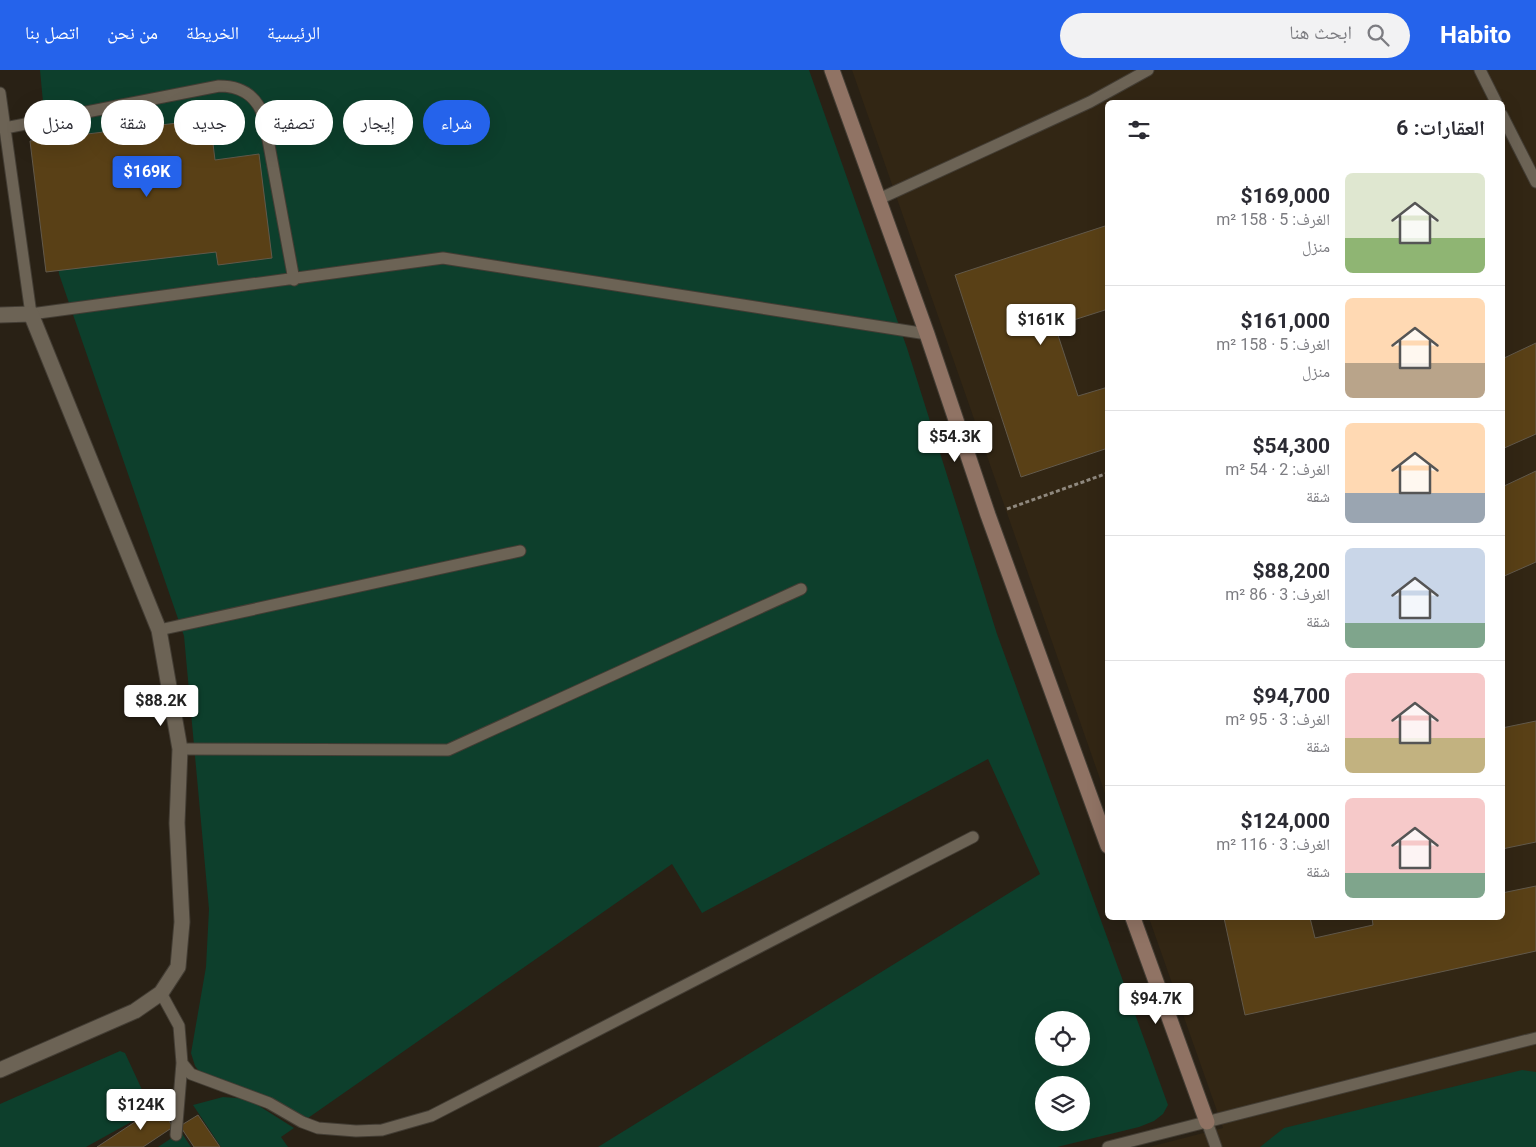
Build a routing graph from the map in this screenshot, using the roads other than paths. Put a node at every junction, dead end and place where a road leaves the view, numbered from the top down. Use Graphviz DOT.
graph roads {
  1 [pos="832,70"];
  2 [pos="1148,70"];
  3 [pos="1480,70"];
  4 [pos="0,93"];
  5 [pos="1495,100"];
  6 [pos="1505,121"];
  7 [pos="5,128"];
  8 [pos="1536,182"];
  9 [pos="879,199"];
  10 [pos="294,280"];
  11 [pos="31,314"];
  12 [pos="0,315"];
  13 [pos="927,334"];
  14 [pos="520,551"];
  15 [pos="801,589"];
  16 [pos="159,630"];
  17 [pos="180,748"];
  18 [pos="973,837"];
  19 [pos="1105,838"];
  20 [pos="1134,920"];
  21 [pos="161,994"];
  22 [pos="1536,1038"];
  23 [pos="182,1063"];
  24 [pos="0,1070"];
  25 [pos="1207,1122"];
  26 [pos="176,1135"];
  27 [pos="1108,1147"];
  28 [pos="1216,1147"];
  1 -- 9 [label="street"];
  2 -- 9 [label="lane"];
  3 -- 5 [label="lane"];
  4 -- 7 [label="lane"];
  6 -- 8 [label="lane"];
  7 -- 10 [label="lane"];
  7 -- 11 [label="lane"];
  9 -- 13 [label="street"];
  10 -- 11 [label="lane"];
  10 -- 13 [label="lane"];
  11 -- 12 [label="street"];
  11 -- 16 [label="street"];
  13 -- 19 [label="street"];
  14 -- 16 [label="lane"];
  15 -- 17 [label="lane"];
  16 -- 17 [label="street"];
  17 -- 21 [label="street"];
  18 -- 23 [label="lane"];
  20 -- 25 [label="street"];
  21 -- 23 [label="lane"];
  21 -- 24 [label="street"];
  22 -- 25 [label="lane"];
  23 -- 26 [label="lane"];
  25 -- 27 [label="lane"];
  25 -- 28 [label="lane"];
}
